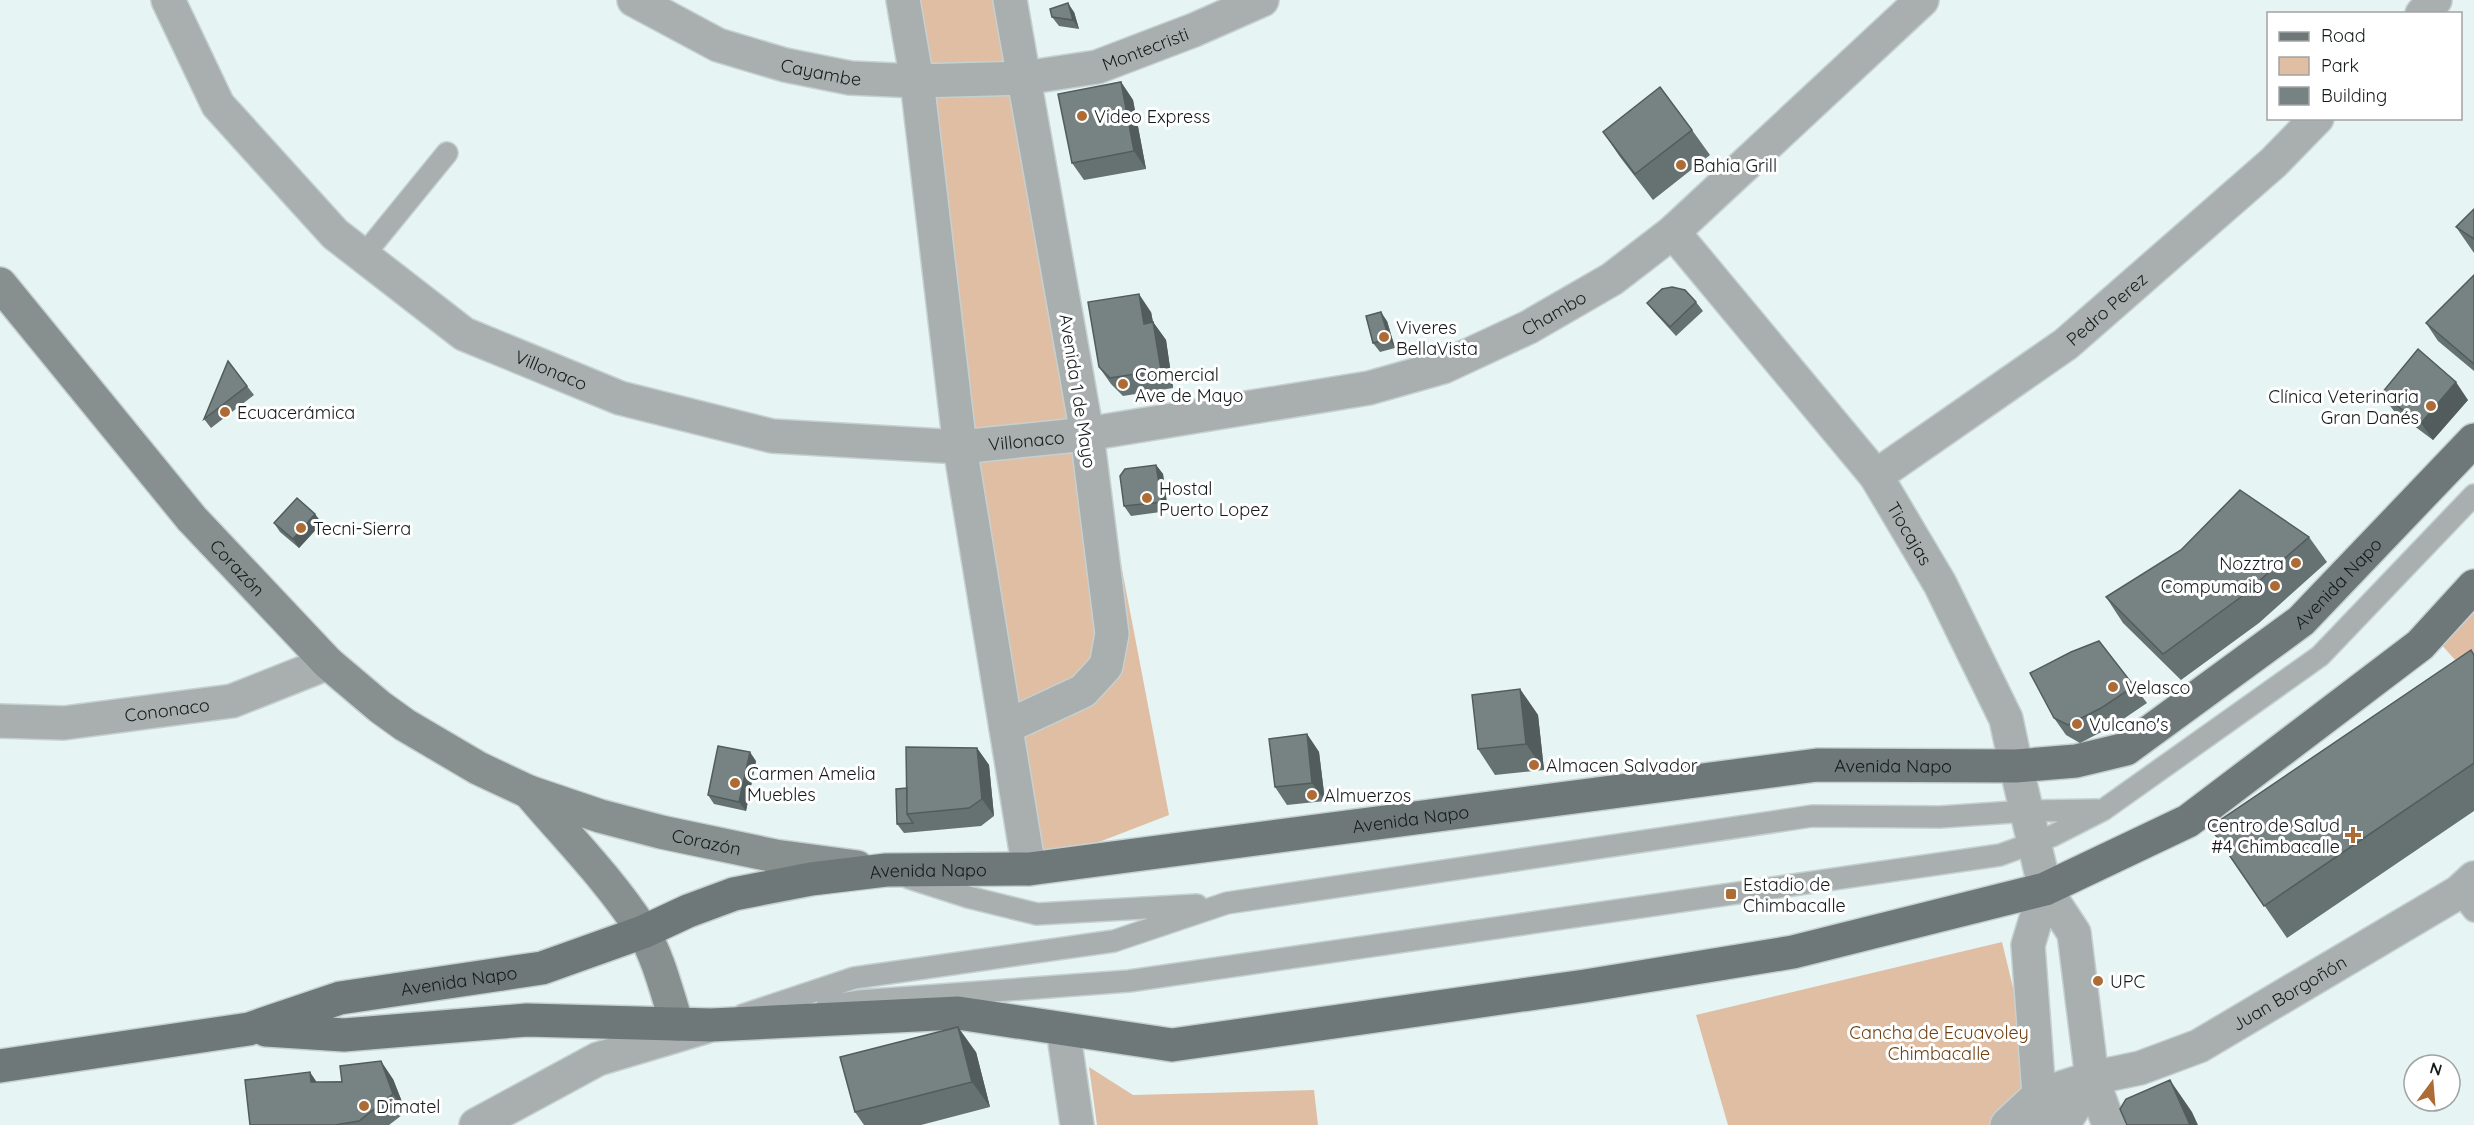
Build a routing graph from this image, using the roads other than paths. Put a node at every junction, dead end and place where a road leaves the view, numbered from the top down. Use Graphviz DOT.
graph roads {
  1 [pos="168,0"];
  2 [pos="634,0"];
  3 [pos="903,0"];
  4 [pos="1010,0"];
  5 [pos="1262,0"];
  6 [pos="1922,0"];
  7 [pos="2435,0"];
  8 [pos="2424,12"];
  9 [pos="1024,78"];
  10 [pos="917,81"];
  11 [pos="2315,120"];
  12 [pos="447,153"];
  13 [pos="1673,232"];
  14 [pos="363,256"];
  15 [pos="0,284"];
  16 [pos="1087,435"];
  17 [pos="2474,440"];
  18 [pos="960,447"];
  19 [pos="1876,476"];
  20 [pos="2474,495"];
  21 [pos="2474,586"];
  22 [pos="328,663"];
  23 [pos="0,721"];
  24 [pos="1006,727"];
  25 [pos="2016,766"];
  26 [pos="529,792"];
  27 [pos="2103,810"];
  28 [pos="2027,811"];
  29 [pos="2033,842"];
  30 [pos="1029,869"];
  31 [pos="886,870"];
  32 [pos="2045,889"];
  33 [pos="2469,894"];
  34 [pos="1227,903"];
  35 [pos="643,932"];
  36 [pos="677,1024"];
  37 [pos="711,1025"];
  38 [pos="249,1029"];
  39 [pos="1063,1029"];
  40 [pos="0,1066"];
  41 [pos="2092,1078"];
  42 [pos="2043,1110"];
  43 [pos="476,1125"];
  44 [pos="1077,1125"];
  45 [pos="2007,1125"];
  46 [pos="2063,1125"];
  47 [pos="2109,1125"];
  1 -- 14 [label="street, Villonaco"];
  2 -- 10 [label="street, Cayambe"];
  3 -- 10 [label="street"];
  4 -- 9 [label="street, Avenida 1 de Mayo"];
  5 -- 9 [label="street, Montecristi"];
  6 -- 13 [label="street, Chambo"];
  7 -- 8 [label="street"];
  9 -- 10 [label="street, Cayambe"];
  9 -- 16 [label="street, Avenida 1 de Mayo"];
  10 -- 18 [label="street"];
  11 -- 19 [label="street, Pedro Perez"];
  12 -- 14 [label="lane"];
  13 -- 16 [label="street, Chambo"];
  13 -- 19 [label="street, Tiocajas"];
  14 -- 18 [label="street, Villonaco"];
  15 -- 22 [label="main road, Corazón"];
  16 -- 18 [label="street, Villonaco"];
  16 -- 24 [label="street, Avenida 1 de Mayo"];
  17 -- 25 [label="main road, Avenida Napo"];
  18 -- 24 [label="street"];
  19 -- 25 [label="street, Tiocajas"];
  20 -- 27 [label="lane"];
  21 -- 32 [label="main road, Avenida Napo"];
  22 -- 23 [label="street, Cononaco"];
  22 -- 26 [label="main road, Corazón"];
  24 -- 30 [label="street"];
  25 -- 28 [label="street, Tiocajas"];
  25 -- 30 [label="main road, Avenida Napo"];
  26 -- 31 [label="main road, Corazón"];
  26 -- 35 [label="main road, Corazón"];
  27 -- 28 [label="lane"];
  27 -- 29 [label="lane"];
  28 -- 29 [label="street, Tiocajas"];
  28 -- 34 [label="lane"];
  29 -- 32 [label="street, Tiocajas"];
  29 -- 37 [label="lane"];
  30 -- 31 [label="main road, Avenida Napo"];
  31 -- 34 [label="lane"];
  31 -- 35 [label="main road, Avenida Napo"];
  32 -- 39 [label="main road, Avenida Napo"];
  32 -- 41 [label="street"];
  32 -- 42 [label="street"];
  33 -- 41 [label="street, Juan Borgoñón"];
  34 -- 37 [label="lane"];
  35 -- 36 [label="main road, Corazón"];
  35 -- 38 [label="main road, Avenida Napo"];
  36 -- 37 [label="main road, Avenida Napo"];
  36 -- 38 [label="main road, Avenida Napo"];
  37 -- 39 [label="main road, Avenida Napo"];
  37 -- 43 [label="street"];
  38 -- 40 [label="main road, Avenida Napo"];
  39 -- 44 [label="street"];
  41 -- 42 [label="street, Juan Borgoñón"];
  41 -- 46 [label="street"];
  41 -- 47 [label="street"];
  42 -- 45 [label="street, Juan Borgoñón"];
}
